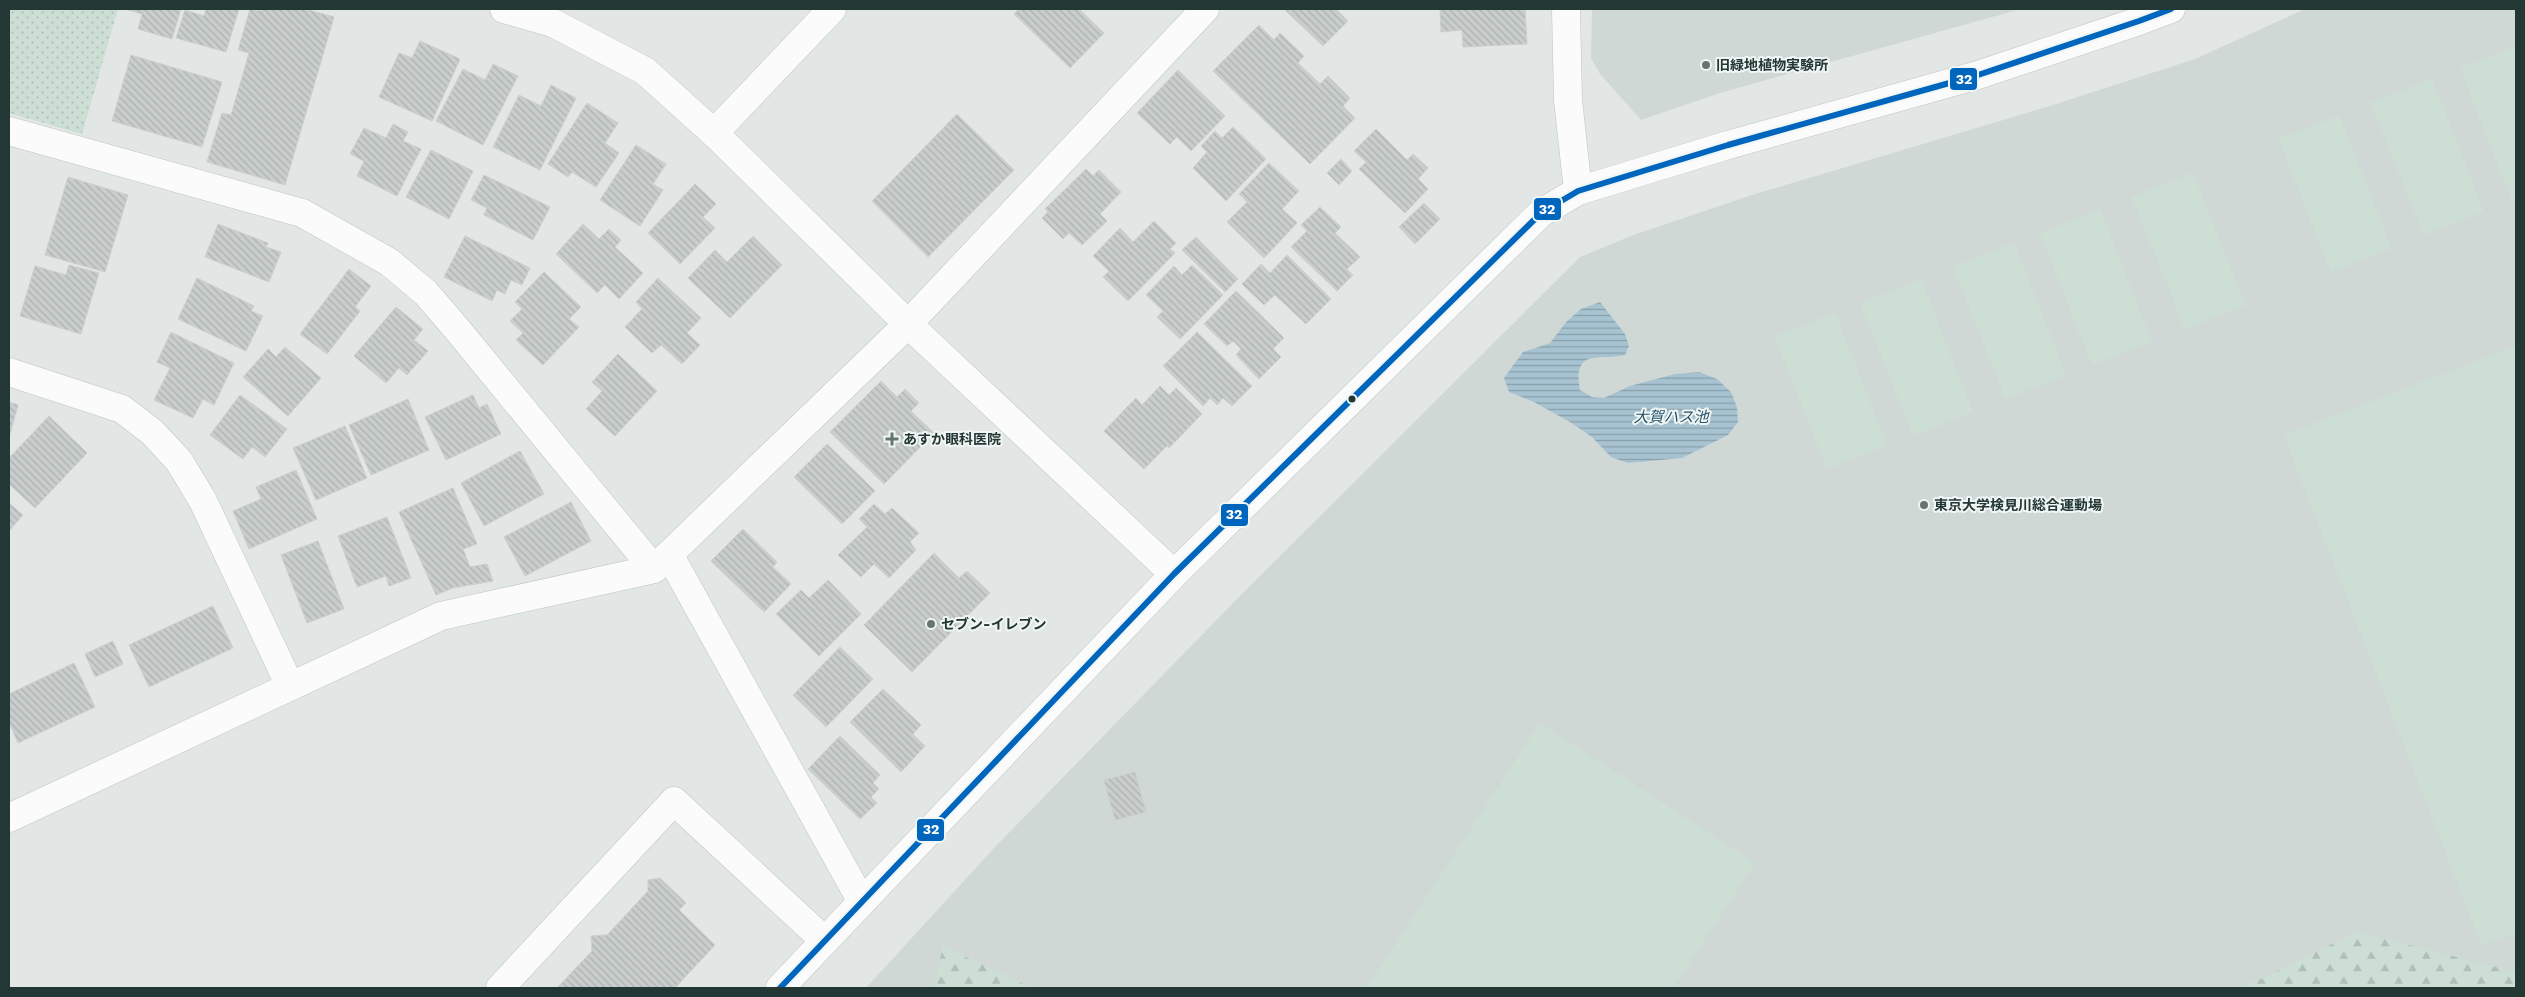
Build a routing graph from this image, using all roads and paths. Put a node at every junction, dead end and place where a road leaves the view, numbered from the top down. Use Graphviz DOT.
graph roads {
  1 [pos="504,9"];
  2 [pos="832,9"];
  3 [pos="1205,9"];
  4 [pos="1566,9"];
  5 [pos="2171,9"];
  6 [pos="9,131"];
  7 [pos="714,132"];
  8 [pos="1578,191"];
  9 [pos="908,324"];
  10 [pos="9,372"];
  11 [pos="662,563"];
  12 [pos="1174,574"];
  13 [pos="290,686"];
  14 [pos="12,810"];
  15 [pos="862,902"];
  16 [pos="825,940"];
  17 [pos="500,988"];
  18 [pos="780,988"];
  1 -- 7 [label="street"];
  2 -- 7 [label="street"];
  3 -- 9 [label="street"];
  4 -- 8 [label="street"];
  5 -- 8 [label="street"];
  6 -- 11 [label="street"];
  7 -- 9 [label="street"];
  8 -- 12 [label="street"];
  9 -- 11 [label="street"];
  9 -- 12 [label="street"];
  10 -- 13 [label="street"];
  11 -- 13 [label="street"];
  11 -- 15 [label="street"];
  12 -- 15 [label="street"];
  13 -- 14 [label="street"];
  15 -- 16 [label="street"];
  16 -- 17 [label="street"];
  16 -- 18 [label="street"];
}
